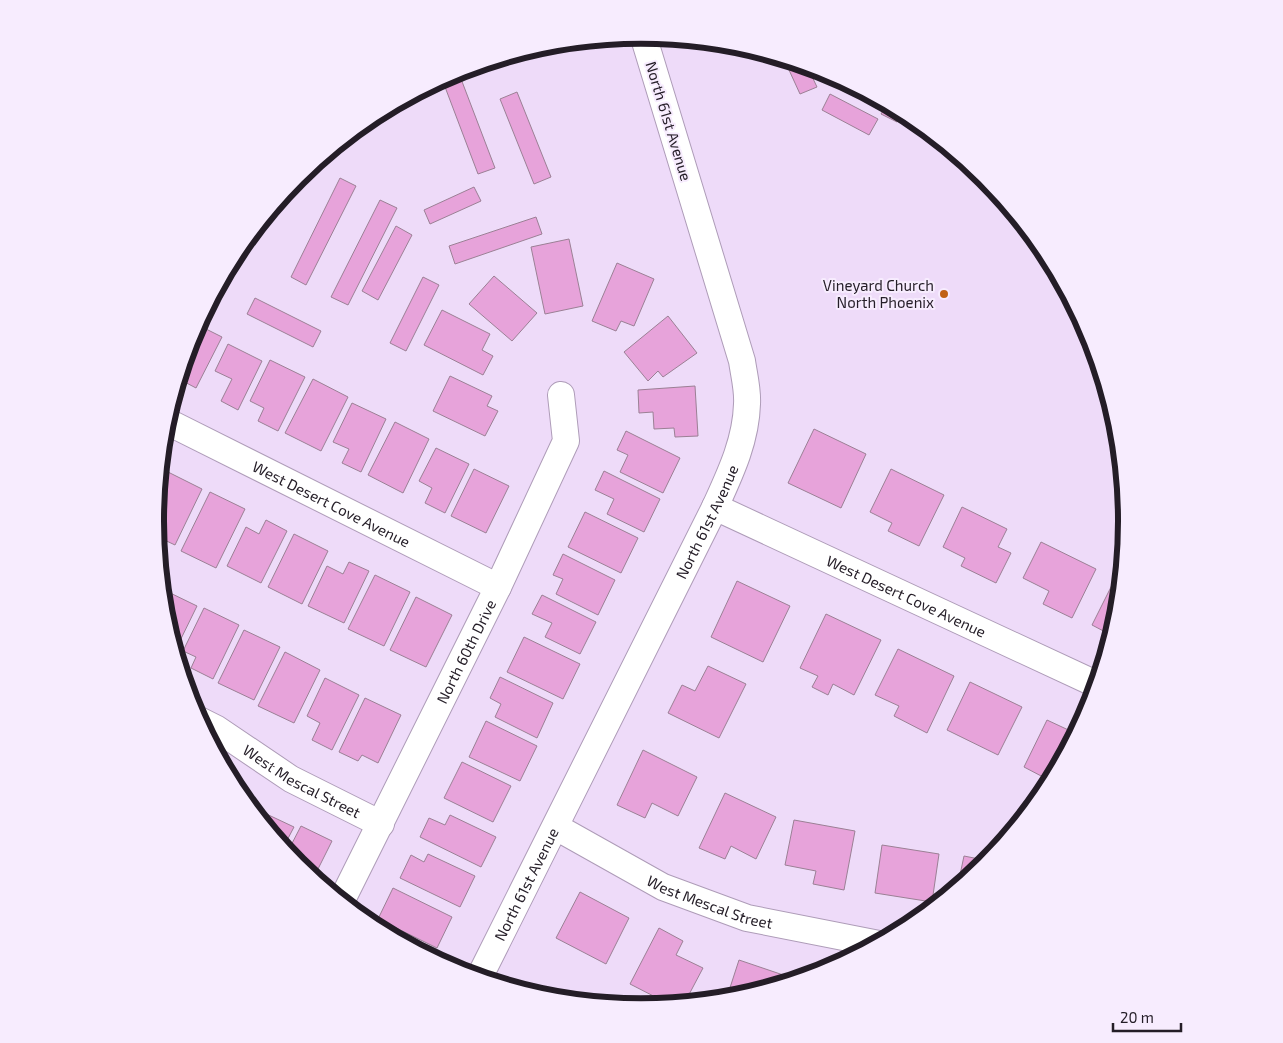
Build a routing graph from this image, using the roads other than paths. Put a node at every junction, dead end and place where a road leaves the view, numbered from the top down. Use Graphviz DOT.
graph roads {
  1 [pos="646,44"];
  2 [pos="561,394"];
  3 [pos="174,425"];
  4 [pos="715,507"];
  5 [pos="498,587"];
  6 [pos="1091,682"];
  7 [pos="210,725"];
  8 [pos="381,824"];
  9 [pos="556,827"];
  10 [pos="345,896"];
  11 [pos="868,942"];
  12 [pos="482,972"];
  1 -- 4 [label="street, North 61st Avenue"];
  2 -- 5 [label="street, North 60th Drive"];
  3 -- 5 [label="street, West Desert Cove Avenue"];
  4 -- 6 [label="street, West Desert Cove Avenue"];
  4 -- 9 [label="street, North 61st Avenue"];
  5 -- 8 [label="street, North 60th Drive"];
  7 -- 8 [label="street, West Mescal Street"];
  8 -- 10 [label="street, North 60th Drive"];
  9 -- 11 [label="street, West Mescal Street"];
  9 -- 12 [label="street, North 61st Avenue"];
}
